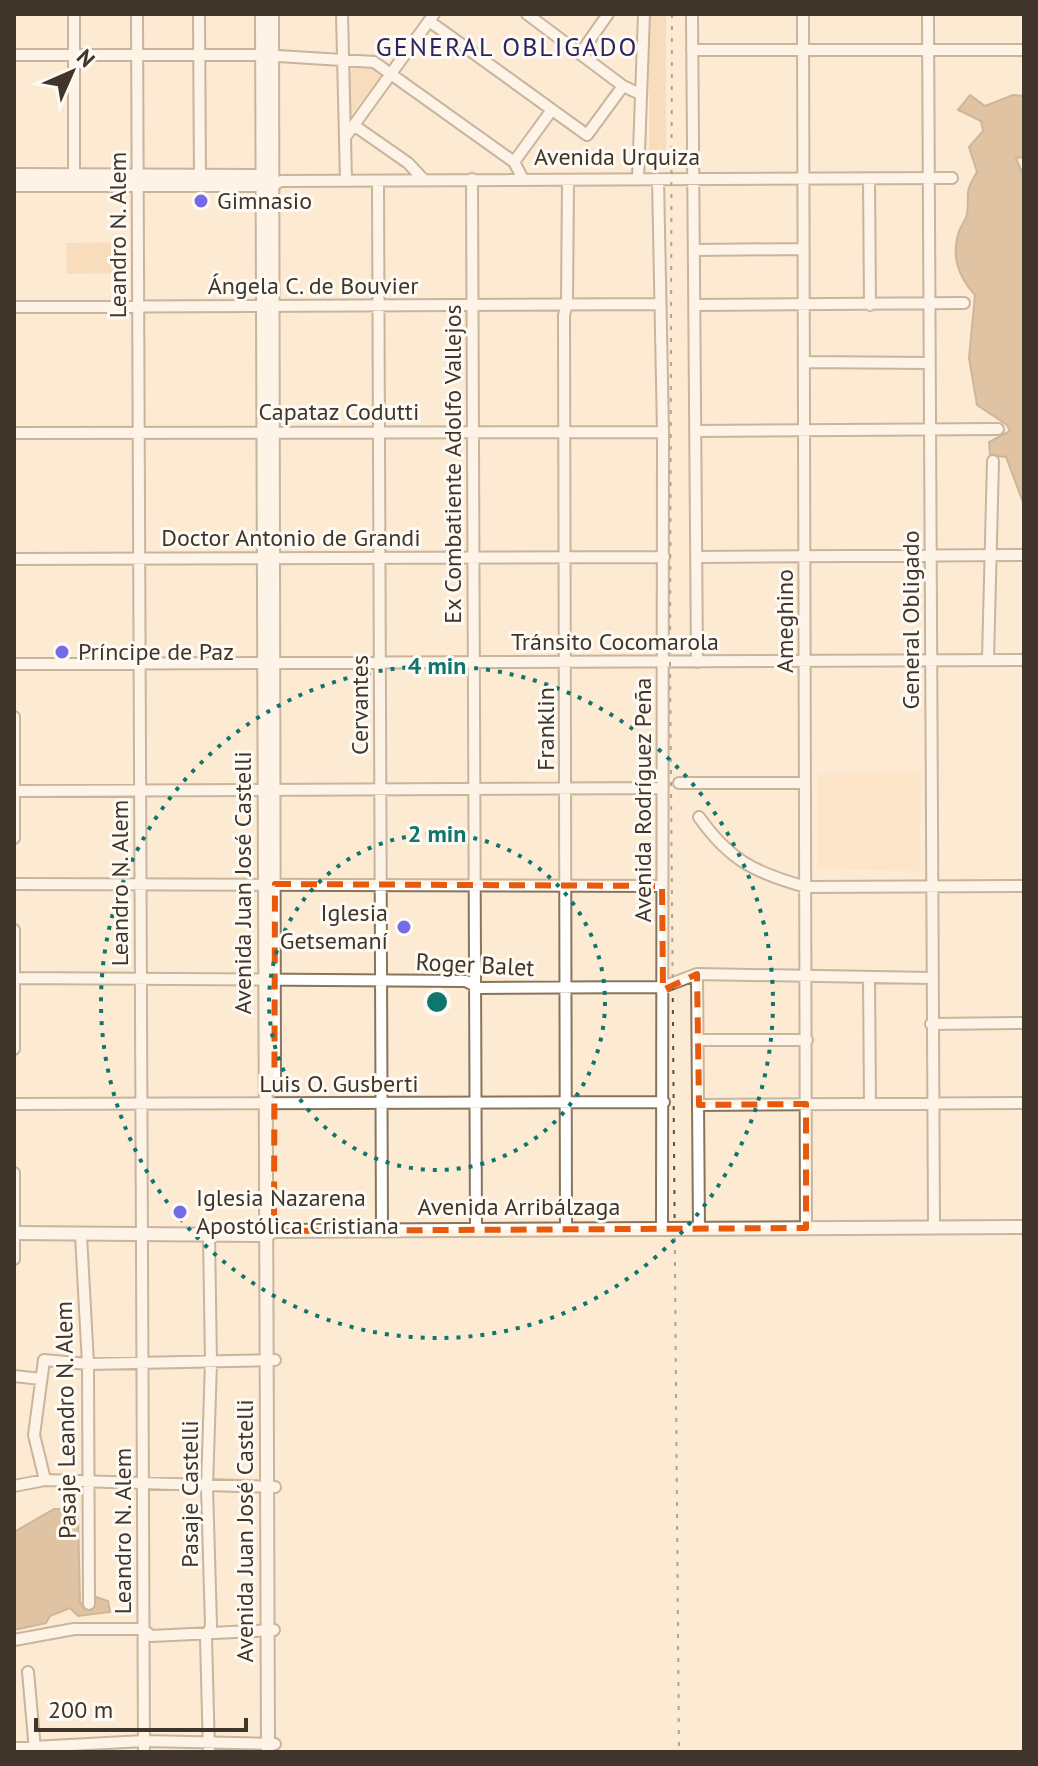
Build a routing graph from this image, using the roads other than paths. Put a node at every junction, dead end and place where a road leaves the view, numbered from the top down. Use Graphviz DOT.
graph roads {
  1 [pos="74,14"];
  2 [pos="137,14"];
  3 [pos="199,14"];
  4 [pos="262,14"];
  5 [pos="272,14"];
  6 [pos="342,14"];
  7 [pos="527,14"];
  8 [pos="608,14"];
  9 [pos="631,14"];
  10 [pos="692,14"];
  11 [pos="803,14"];
  12 [pos="928,14"];
  13 [pos="432,18"];
  14 [pos="644,18"];
  15 [pos="692,50"];
  16 [pos="803,50"];
  17 [pos="1024,50"];
  18 [pos="929,51"];
  19 [pos="580,54"];
  20 [pos="14,55"];
  21 [pos="74,55"];
  22 [pos="137,55"];
  23 [pos="199,55"];
  24 [pos="267,56"];
  25 [pos="343,60"];
  26 [pos="392,73"];
  27 [pos="623,86"];
  28 [pos="640,94"];
  29 [pos="551,111"];
  30 [pos="355,126"];
  31 [pos="346,136"];
  32 [pos="514,162"];
  33 [pos="14,175"];
  34 [pos="929,178"];
  35 [pos="952,178"];
  36 [pos="423,179"];
  37 [pos="472,179"];
  38 [pos="523,179"];
  39 [pos="638,179"];
  40 [pos="658,179"];
  41 [pos="694,179"];
  42 [pos="802,179"];
  43 [pos="869,179"];
  44 [pos="74,180"];
  45 [pos="138,180"];
  46 [pos="200,180"];
  47 [pos="568,180"];
  48 [pos="270,181"];
  49 [pos="346,181"];
  50 [pos="378,181"];
  51 [pos="14,185"];
  52 [pos="803,249"];
  53 [pos="694,250"];
  54 [pos="964,303"];
  55 [pos="567,304"];
  56 [pos="660,304"];
  57 [pos="473,305"];
  58 [pos="694,305"];
  59 [pos="803,305"];
  60 [pos="870,305"];
  61 [pos="930,305"];
  62 [pos="137,306"];
  63 [pos="268,306"];
  64 [pos="378,306"];
  65 [pos="14,307"];
  66 [pos="804,362"];
  67 [pos="929,363"];
  68 [pos="998,429"];
  69 [pos="804,430"];
  70 [pos="930,430"];
  71 [pos="695,431"];
  72 [pos="268,432"];
  73 [pos="474,432"];
  74 [pos="565,432"];
  75 [pos="663,432"];
  76 [pos="14,433"];
  77 [pos="139,433"];
  78 [pos="379,433"];
  79 [pos="993,461"];
  80 [pos="990,555"];
  81 [pos="1024,555"];
  82 [pos="379,557"];
  83 [pos="472,557"];
  84 [pos="664,557"];
  85 [pos="697,557"];
  86 [pos="805,557"];
  87 [pos="931,557"];
  88 [pos="565,558"];
  89 [pos="14,559"];
  90 [pos="270,559"];
  91 [pos="139,560"];
  92 [pos="988,659"];
  93 [pos="1024,660"];
  94 [pos="930,661"];
  95 [pos="474,662"];
  96 [pos="566,662"];
  97 [pos="664,662"];
  98 [pos="697,662"];
  99 [pos="805,662"];
  100 [pos="138,663"];
  101 [pos="381,663"];
  102 [pos="14,664"];
  103 [pos="269,664"];
  104 [pos="14,717"];
  105 [pos="679,783"];
  106 [pos="805,783"];
  107 [pos="661,788"];
  108 [pos="139,789"];
  109 [pos="270,789"];
  110 [pos="380,789"];
  111 [pos="473,789"];
  112 [pos="565,789"];
  113 [pos="14,791"];
  114 [pos="699,817"];
  115 [pos="14,838"];
  116 [pos="140,882"];
  117 [pos="270,883"];
  118 [pos="14,884"];
  119 [pos="380,885"];
  120 [pos="473,885"];
  121 [pos="567,885"];
  122 [pos="662,886"];
  123 [pos="1024,886"];
  124 [pos="806,887"];
  125 [pos="932,887"];
  126 [pos="14,930"];
  127 [pos="697,974"];
  128 [pos="806,976"];
  129 [pos="140,977"];
  130 [pos="869,977"];
  131 [pos="14,978"];
  132 [pos="931,978"];
  133 [pos="270,979"];
  134 [pos="380,981"];
  135 [pos="472,985"];
  136 [pos="663,987"];
  137 [pos="566,989"];
  138 [pos="1024,1023"];
  139 [pos="931,1024"];
  140 [pos="700,1040"];
  141 [pos="807,1040"];
  142 [pos="14,1049"];
  143 [pos="664,1102"];
  144 [pos="139,1103"];
  145 [pos="566,1103"];
  146 [pos="933,1103"];
  147 [pos="1024,1103"];
  148 [pos="14,1104"];
  149 [pos="270,1104"];
  150 [pos="381,1104"];
  151 [pos="475,1104"];
  152 [pos="806,1104"];
  153 [pos="870,1104"];
  154 [pos="699,1105"];
  155 [pos="14,1173"];
  156 [pos="934,1227"];
  157 [pos="1024,1227"];
  158 [pos="806,1228"];
  159 [pos="476,1229"];
  160 [pos="662,1229"];
  161 [pos="699,1229"];
  162 [pos="382,1230"];
  163 [pos="566,1230"];
  164 [pos="14,1233"];
  165 [pos="270,1233"];
  166 [pos="81,1235"];
  167 [pos="140,1235"];
  168 [pos="209,1235"];
  169 [pos="14,1259"];
  170 [pos="271,1360"];
  171 [pos="211,1362"];
  172 [pos="88,1364"];
  173 [pos="142,1364"];
  174 [pos="14,1376"];
  175 [pos="41,1379"];
  176 [pos="45,1480"];
  177 [pos="88,1482"];
  178 [pos="145,1484"];
  179 [pos="14,1486"];
  180 [pos="207,1487"];
  181 [pos="271,1487"];
  182 [pos="89,1604"];
  183 [pos="143,1629"];
  184 [pos="271,1630"];
  185 [pos="207,1632"];
  186 [pos="14,1640"];
  187 [pos="28,1672"];
  188 [pos="86,1747"];
  189 [pos="144,1747"];
  190 [pos="14,1748"];
  191 [pos="210,1748"];
  192 [pos="272,1748"];
  193 [pos="35,1749"];
  1 -- 21 [label="street"];
  2 -- 22 [label="street, Leandro N. Alem"];
  3 -- 23 [label="street"];
  4 -- 24 [label="main road, Avenida Juan José Castelli"];
  5 -- 24 [label="main road, Avenida Juan José Castelli"];
  6 -- 25 [label="street"];
  7 -- 19 [label="street"];
  8 -- 19 [label="street"];
  9 -- 14 [label="street"];
  10 -- 15 [label="street"];
  11 -- 16 [label="street, Ameghino"];
  12 -- 18 [label="street, General Obligado"];
  13 -- 26 [label="street"];
  13 -- 29 [label="street"];
  14 -- 28 [label="street"];
  15 -- 16 [label="street"];
  15 -- 41 [label="street"];
  16 -- 18 [label="street"];
  16 -- 42 [label="street, Ameghino"];
  17 -- 18 [label="street"];
  18 -- 34 [label="street, General Obligado"];
  19 -- 27 [label="street"];
  20 -- 21 [label="street"];
  21 -- 22 [label="street"];
  21 -- 44 [label="street"];
  22 -- 23 [label="street"];
  22 -- 45 [label="street, Leandro N. Alem"];
  23 -- 24 [label="street"];
  23 -- 46 [label="street"];
  24 -- 25 [label="street"];
  24 -- 48 [label="main road, Avenida Juan José Castelli"];
  25 -- 26 [label="street"];
  25 -- 31 [label="street"];
  26 -- 30 [label="street"];
  26 -- 32 [label="street"];
  27 -- 28 [label="street"];
  27 -- 29 [label="street"];
  28 -- 39 [label="street"];
  29 -- 32 [label="street"];
  30 -- 31 [label="street"];
  30 -- 36 [label="street"];
  31 -- 49 [label="street"];
  32 -- 38 [label="street"];
  33 -- 44 [label="main road, Avenida Urquiza"];
  34 -- 35 [label="street, Avenida Urquiza"];
  34 -- 43 [label="street, Avenida Urquiza"];
  34 -- 61 [label="street, General Obligado"];
  36 -- 37 [label="street, Avenida Urquiza"];
  36 -- 50 [label="street, Avenida Urquiza"];
  37 -- 38 [label="street, Avenida Urquiza"];
  37 -- 57 [label="street, Ex Combatiente Adolfo Vallejos"];
  38 -- 47 [label="street, Avenida Urquiza"];
  39 -- 40 [label="street, Avenida Urquiza"];
  39 -- 47 [label="street, Avenida Urquiza"];
  40 -- 41 [label="street, Avenida Urquiza"];
  40 -- 56 [label="street, Avenida Rodríguez Peña"];
  41 -- 42 [label="street, Avenida Urquiza"];
  41 -- 53 [label="street"];
  42 -- 43 [label="street, Avenida Urquiza"];
  42 -- 52 [label="street, Ameghino"];
  43 -- 60 [label="street"];
  44 -- 45 [label="main road, Avenida Urquiza"];
  44 -- 51 [label="main road, Avenida Urquiza"];
  45 -- 46 [label="main road, Avenida Urquiza"];
  45 -- 62 [label="street, Leandro N. Alem"];
  46 -- 48 [label="main road, Avenida Urquiza"];
  47 -- 55 [label="street, Franklin"];
  48 -- 49 [label="street, Avenida Urquiza"];
  48 -- 63 [label="main road, Avenida Juan José Castelli"];
  49 -- 50 [label="street, Avenida Urquiza"];
  50 -- 64 [label="street, Cervantes"];
  52 -- 53 [label="street"];
  52 -- 59 [label="street, Ameghino"];
  53 -- 58 [label="street"];
  54 -- 61 [label="street"];
  55 -- 56 [label="street, Ángela C. de Bouvier"];
  55 -- 57 [label="street, Ángela C. de Bouvier"];
  55 -- 74 [label="street, Franklin"];
  56 -- 75 [label="street, Avenida Rodríguez Peña"];
  57 -- 64 [label="street, Ángela C. de Bouvier"];
  57 -- 73 [label="street, Ex Combatiente Adolfo Vallejos"];
  58 -- 59 [label="street"];
  58 -- 71 [label="street"];
  59 -- 60 [label="street"];
  59 -- 66 [label="street, Ameghino"];
  60 -- 61 [label="street"];
  61 -- 67 [label="street, General Obligado"];
  62 -- 63 [label="street, Ángela C. de Bouvier"];
  62 -- 65 [label="street, Ángela C. de Bouvier"];
  62 -- 77 [label="street, Leandro N. Alem"];
  63 -- 64 [label="street, Ángela C. de Bouvier"];
  63 -- 72 [label="main road, Avenida Juan José Castelli"];
  64 -- 78 [label="street, Cervantes"];
  66 -- 67 [label="street"];
  66 -- 69 [label="street, Ameghino"];
  67 -- 70 [label="street, General Obligado"];
  68 -- 70 [label="street"];
  69 -- 70 [label="street"];
  69 -- 71 [label="street"];
  69 -- 86 [label="street, Ameghino"];
  70 -- 87 [label="street, General Obligado"];
  71 -- 85 [label="street"];
  72 -- 77 [label="street, Capataz Codutti"];
  72 -- 78 [label="street, Capataz Codutti"];
  72 -- 90 [label="main road, Avenida Juan José Castelli"];
  73 -- 74 [label="street, Capataz Codutti"];
  73 -- 78 [label="street, Capataz Codutti"];
  73 -- 83 [label="street, Ex Combatiente Adolfo Vallejos"];
  74 -- 75 [label="street, Capataz Codutti"];
  74 -- 88 [label="street, Franklin"];
  75 -- 84 [label="street, Avenida Rodríguez Peña"];
  76 -- 77 [label="street, Capataz Codutti"];
  77 -- 91 [label="street, Leandro N. Alem"];
  78 -- 82 [label="street, Cervantes"];
  79 -- 80 [label="street"];
  80 -- 81 [label="street"];
  80 -- 87 [label="street"];
  80 -- 92 [label="street"];
  82 -- 83 [label="street, Doctor Antonio de Grandi"];
  82 -- 90 [label="street, Doctor Antonio de Grandi"];
  82 -- 101 [label="street, Cervantes"];
  83 -- 88 [label="street, Doctor Antonio de Grandi"];
  83 -- 95 [label="street, Ex Combatiente Adolfo Vallejos"];
  84 -- 88 [label="street, Doctor Antonio de Grandi"];
  84 -- 97 [label="street, Avenida Rodríguez Peña"];
  85 -- 86 [label="street"];
  85 -- 98 [label="street"];
  86 -- 87 [label="street"];
  86 -- 99 [label="street, Ameghino"];
  87 -- 94 [label="street, General Obligado"];
  88 -- 96 [label="street, Franklin"];
  89 -- 91 [label="street, Doctor Antonio de Grandi"];
  90 -- 91 [label="street, Doctor Antonio de Grandi"];
  90 -- 103 [label="main road, Avenida Juan José Castelli"];
  91 -- 100 [label="street, Leandro N. Alem"];
  92 -- 93 [label="street, Tránsito Cocomarola"];
  92 -- 94 [label="street, Tránsito Cocomarola"];
  94 -- 99 [label="street, Tránsito Cocomarola"];
  94 -- 125 [label="street, General Obligado"];
  95 -- 96 [label="street, Tránsito Cocomarola"];
  95 -- 101 [label="street, Tránsito Cocomarola"];
  95 -- 111 [label="street, Ex Combatiente Adolfo Vallejos"];
  96 -- 97 [label="street, Tránsito Cocomarola"];
  96 -- 112 [label="street, Franklin"];
  97 -- 98 [label="street, Tránsito Cocomarola"];
  97 -- 107 [label="street, Avenida Rodríguez Peña"];
  98 -- 99 [label="street, Tránsito Cocomarola"];
  99 -- 106 [label="street, Ameghino"];
  100 -- 102 [label="street, Tránsito Cocomarola"];
  100 -- 103 [label="street, Tránsito Cocomarola"];
  100 -- 108 [label="street, Leandro N. Alem"];
  101 -- 103 [label="street, Tránsito Cocomarola"];
  101 -- 110 [label="street, Cervantes"];
  103 -- 109 [label="main road, Avenida Juan José Castelli"];
  104 -- 113 [label="street"];
  105 -- 106 [label="street"];
  106 -- 124 [label="street, Ameghino"];
  107 -- 112 [label="street"];
  107 -- 122 [label="street, Avenida Rodríguez Peña"];
  108 -- 109 [label="street"];
  108 -- 113 [label="street"];
  108 -- 116 [label="street, Leandro N. Alem"];
  109 -- 110 [label="street"];
  109 -- 117 [label="main road, Avenida Juan José Castelli"];
  110 -- 111 [label="street"];
  110 -- 119 [label="street, Cervantes"];
  111 -- 112 [label="street"];
  111 -- 120 [label="street, Ex Combatiente Adolfo Vallejos"];
  112 -- 121 [label="street, Franklin"];
  113 -- 115 [label="street"];
  114 -- 124 [label="street"];
  116 -- 117 [label="street"];
  116 -- 118 [label="street"];
  116 -- 129 [label="street, Leandro N. Alem"];
  117 -- 119 [label="street"];
  117 -- 133 [label="main road, Avenida Juan José Castelli"];
  119 -- 120 [label="street"];
  119 -- 134 [label="street, Cervantes"];
  120 -- 121 [label="street"];
  120 -- 135 [label="street, Ex Combatiente Adolfo Vallejos"];
  121 -- 122 [label="street"];
  121 -- 137 [label="street, Franklin"];
  122 -- 136 [label="street, Avenida Rodríguez Peña"];
  123 -- 125 [label="street"];
  124 -- 125 [label="street"];
  124 -- 128 [label="street, Ameghino"];
  125 -- 132 [label="street, General Obligado"];
  126 -- 131 [label="street"];
  127 -- 128 [label="street, Roger Balet"];
  127 -- 136 [label="street, Roger Balet"];
  127 -- 140 [label="street"];
  128 -- 130 [label="street, Roger Balet"];
  128 -- 141 [label="street, Ameghino"];
  129 -- 131 [label="street, Roger Balet"];
  129 -- 133 [label="street, Roger Balet"];
  129 -- 144 [label="street, Leandro N. Alem"];
  130 -- 132 [label="street, Roger Balet"];
  130 -- 153 [label="street"];
  131 -- 142 [label="street"];
  132 -- 139 [label="street, General Obligado"];
  133 -- 134 [label="street, Roger Balet"];
  133 -- 149 [label="main road, Avenida Juan José Castelli"];
  134 -- 135 [label="street, Roger Balet"];
  134 -- 150 [label="street, Cervantes"];
  135 -- 137 [label="street, Roger Balet"];
  135 -- 151 [label="street, Ex Combatiente Adolfo Vallejos"];
  136 -- 137 [label="street, Roger Balet"];
  136 -- 143 [label="street, Avenida Rodríguez Peña"];
  137 -- 145 [label="street, Franklin"];
  138 -- 139 [label="street"];
  139 -- 146 [label="street, General Obligado"];
  140 -- 141 [label="street"];
  140 -- 154 [label="street"];
  141 -- 152 [label="street, Ameghino"];
  143 -- 145 [label="street, Luis O. Gusberti"];
  143 -- 160 [label="street, Avenida Rodríguez Peña"];
  144 -- 148 [label="street, Luis O. Gusberti"];
  144 -- 149 [label="street, Luis O. Gusberti"];
  144 -- 167 [label="street, Leandro N. Alem"];
  145 -- 151 [label="street, Luis O. Gusberti"];
  145 -- 163 [label="street, Franklin"];
  146 -- 147 [label="street"];
  146 -- 153 [label="street"];
  146 -- 156 [label="street, General Obligado"];
  149 -- 150 [label="street, Luis O. Gusberti"];
  149 -- 165 [label="main road, Avenida Juan José Castelli"];
  150 -- 151 [label="street, Luis O. Gusberti"];
  150 -- 162 [label="street, Cervantes"];
  151 -- 159 [label="street, Ex Combatiente Adolfo Vallejos"];
  152 -- 153 [label="street"];
  152 -- 154 [label="street"];
  152 -- 158 [label="street, Ameghino"];
  154 -- 161 [label="street"];
  155 -- 164 [label="street"];
  156 -- 157 [label="main road, Avenida Arribálzaga"];
  156 -- 158 [label="main road, Avenida Arribálzaga"];
  158 -- 161 [label="main road, Avenida Arribálzaga"];
  159 -- 162 [label="main road, Avenida Arribálzaga"];
  159 -- 163 [label="main road, Avenida Arribálzaga"];
  160 -- 161 [label="main road, Avenida Arribálzaga"];
  160 -- 163 [label="main road, Avenida Arribálzaga"];
  162 -- 165 [label="main road, Avenida Arribálzaga"];
  164 -- 166 [label="main road, Avenida Arribálzaga"];
  164 -- 169 [label="street"];
  165 -- 168 [label="main road, Avenida Arribálzaga"];
  165 -- 170 [label="main road, Avenida Juan José Castelli"];
  166 -- 167 [label="main road, Avenida Arribálzaga"];
  166 -- 172 [label="street, Pasaje Leandro N. Alem"];
  167 -- 168 [label="main road, Avenida Arribálzaga"];
  167 -- 173 [label="street, Leandro N. Alem"];
  168 -- 171 [label="street, Pasaje Castelli"];
  170 -- 171 [label="street"];
  170 -- 181 [label="main road, Avenida Juan José Castelli"];
  171 -- 173 [label="street"];
  171 -- 180 [label="street, Pasaje Castelli"];
  172 -- 173 [label="street"];
  172 -- 175 [label="street"];
  172 -- 177 [label="street, Pasaje Leandro N. Alem"];
  173 -- 178 [label="street, Leandro N. Alem"];
  174 -- 175 [label="street"];
  175 -- 176 [label="street"];
  176 -- 177 [label="street"];
  176 -- 179 [label="street"];
  177 -- 178 [label="street"];
  177 -- 182 [label="street, Pasaje Leandro N. Alem"];
  178 -- 180 [label="street"];
  178 -- 183 [label="street, Leandro N. Alem"];
  180 -- 181 [label="street"];
  180 -- 185 [label="street, Pasaje Castelli"];
  181 -- 184 [label="main road, Avenida Juan José Castelli"];
  183 -- 185 [label="street"];
  183 -- 186 [label="street"];
  183 -- 189 [label="street, Leandro N. Alem"];
  184 -- 185 [label="street"];
  184 -- 192 [label="main road, Avenida Juan José Castelli"];
  185 -- 191 [label="street, Pasaje Castelli"];
  187 -- 193 [label="street"];
  188 -- 189 [label="street"];
  188 -- 193 [label="street"];
  189 -- 191 [label="street"];
  190 -- 193 [label="street"];
  191 -- 192 [label="street"];
}
